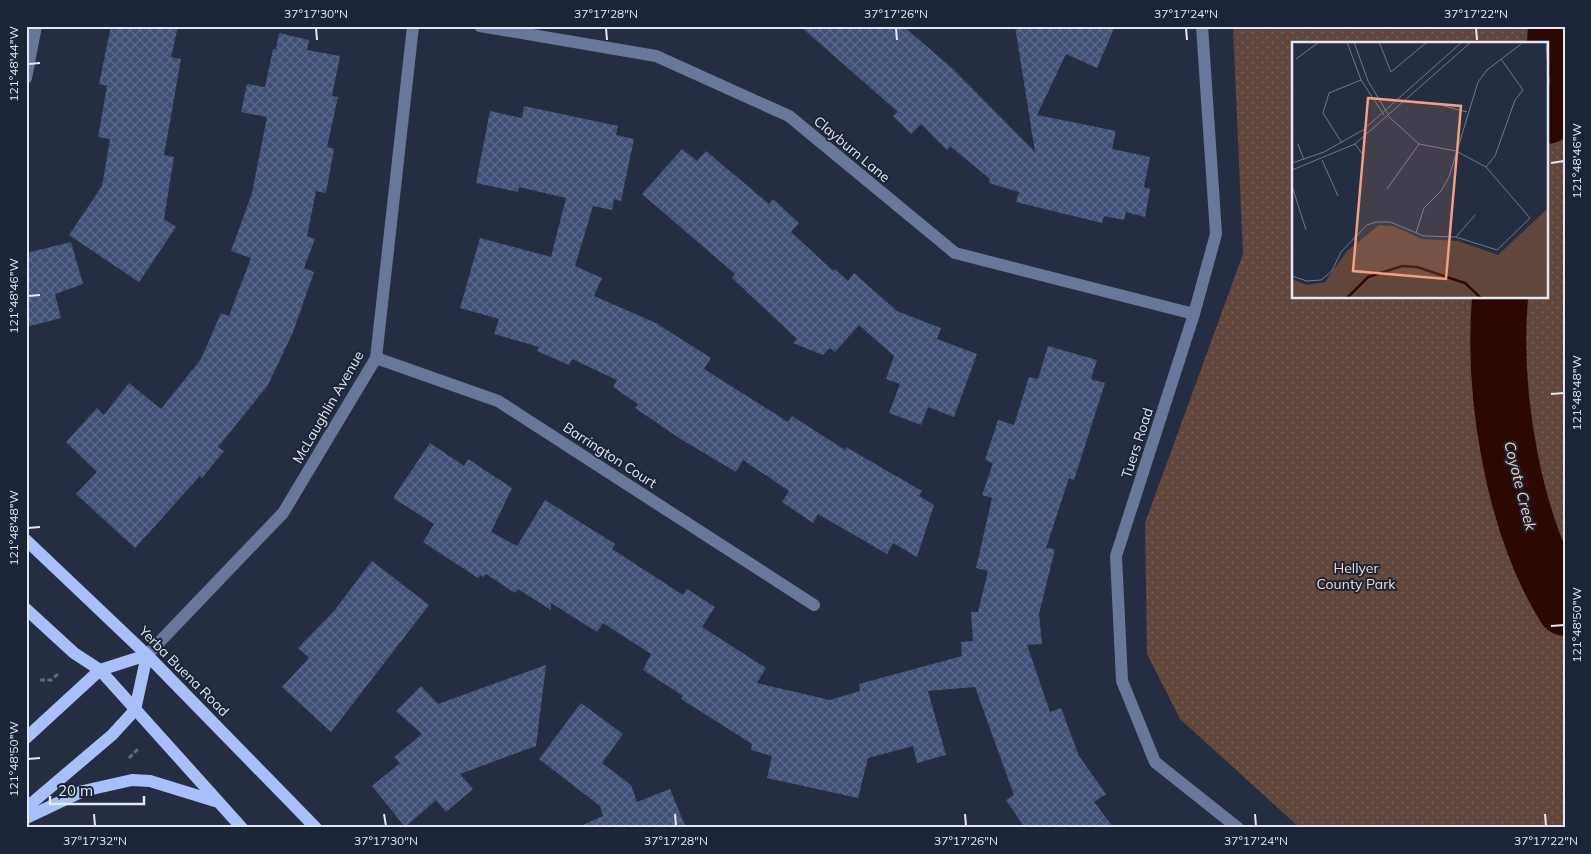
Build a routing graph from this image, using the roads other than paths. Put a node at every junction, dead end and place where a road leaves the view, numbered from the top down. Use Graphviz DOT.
graph roads {
  1 [pos="36,26"];
  2 [pos="413,26"];
  3 [pos="480,26"];
  4 [pos="1202,26"];
  5 [pos="26,78"];
  6 [pos="1194,314"];
  7 [pos="376,358"];
  8 [pos="26,540"];
  9 [pos="814,605"];
  10 [pos="26,609"];
  11 [pos="147,655"];
  12 [pos="100,670"];
  13 [pos="135,710"];
  14 [pos="26,738"];
  15 [pos="216,801"];
  16 [pos="26,808"];
  17 [pos="26,818"];
  18 [pos="242,828"];
  19 [pos="316,828"];
  20 [pos="1238,828"];
  1 -- 5 [label="street"];
  2 -- 7 [label="street, McLaughlin Avenue"];
  3 -- 6 [label="street, Clayburn Lane"];
  4 -- 6 [label="street, Tuers Road"];
  6 -- 20 [label="street, Tuers Road"];
  7 -- 9 [label="street, Barrington Court"];
  7 -- 11 [label="street, McLaughlin Avenue"];
  8 -- 11 [label="main road, Yerba Buena Road"];
  10 -- 12 [label="main road"];
  11 -- 12 [label="main road, McLaughlin Avenue"];
  11 -- 13 [label="main road"];
  11 -- 19 [label="main road, Yerba Buena Road"];
  12 -- 13 [label="main road"];
  12 -- 14 [label="main road, McLaughlin Avenue"];
  13 -- 15 [label="main road"];
  13 -- 16 [label="main road"];
  15 -- 17 [label="main road"];
  15 -- 18 [label="main road"];
}
